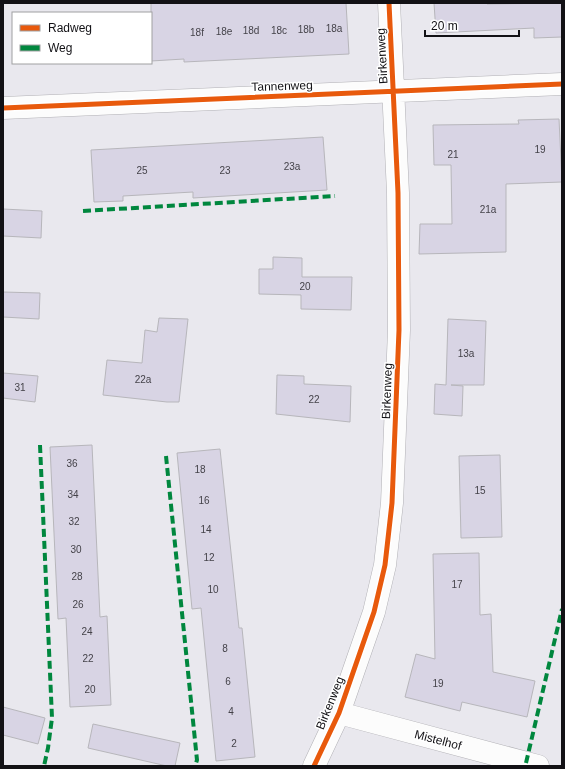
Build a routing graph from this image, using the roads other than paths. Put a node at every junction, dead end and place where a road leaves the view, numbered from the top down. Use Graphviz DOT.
graph roads {
  1 [pos="389,3"];
  2 [pos="562,84"];
  3 [pos="394,91"];
  4 [pos="3,108"];
  5 [pos="339,713"];
  6 [pos="314,766"];
  7 [pos="538,766"];
  1 -- 3 [label="street, Birkenweg"];
  2 -- 3 [label="street, Tannenweg"];
  3 -- 4 [label="street, Tannenweg"];
  3 -- 5 [label="street, Birkenweg"];
  5 -- 6 [label="street, Birkenweg"];
  5 -- 7 [label="street, Mistelhof"];
}
